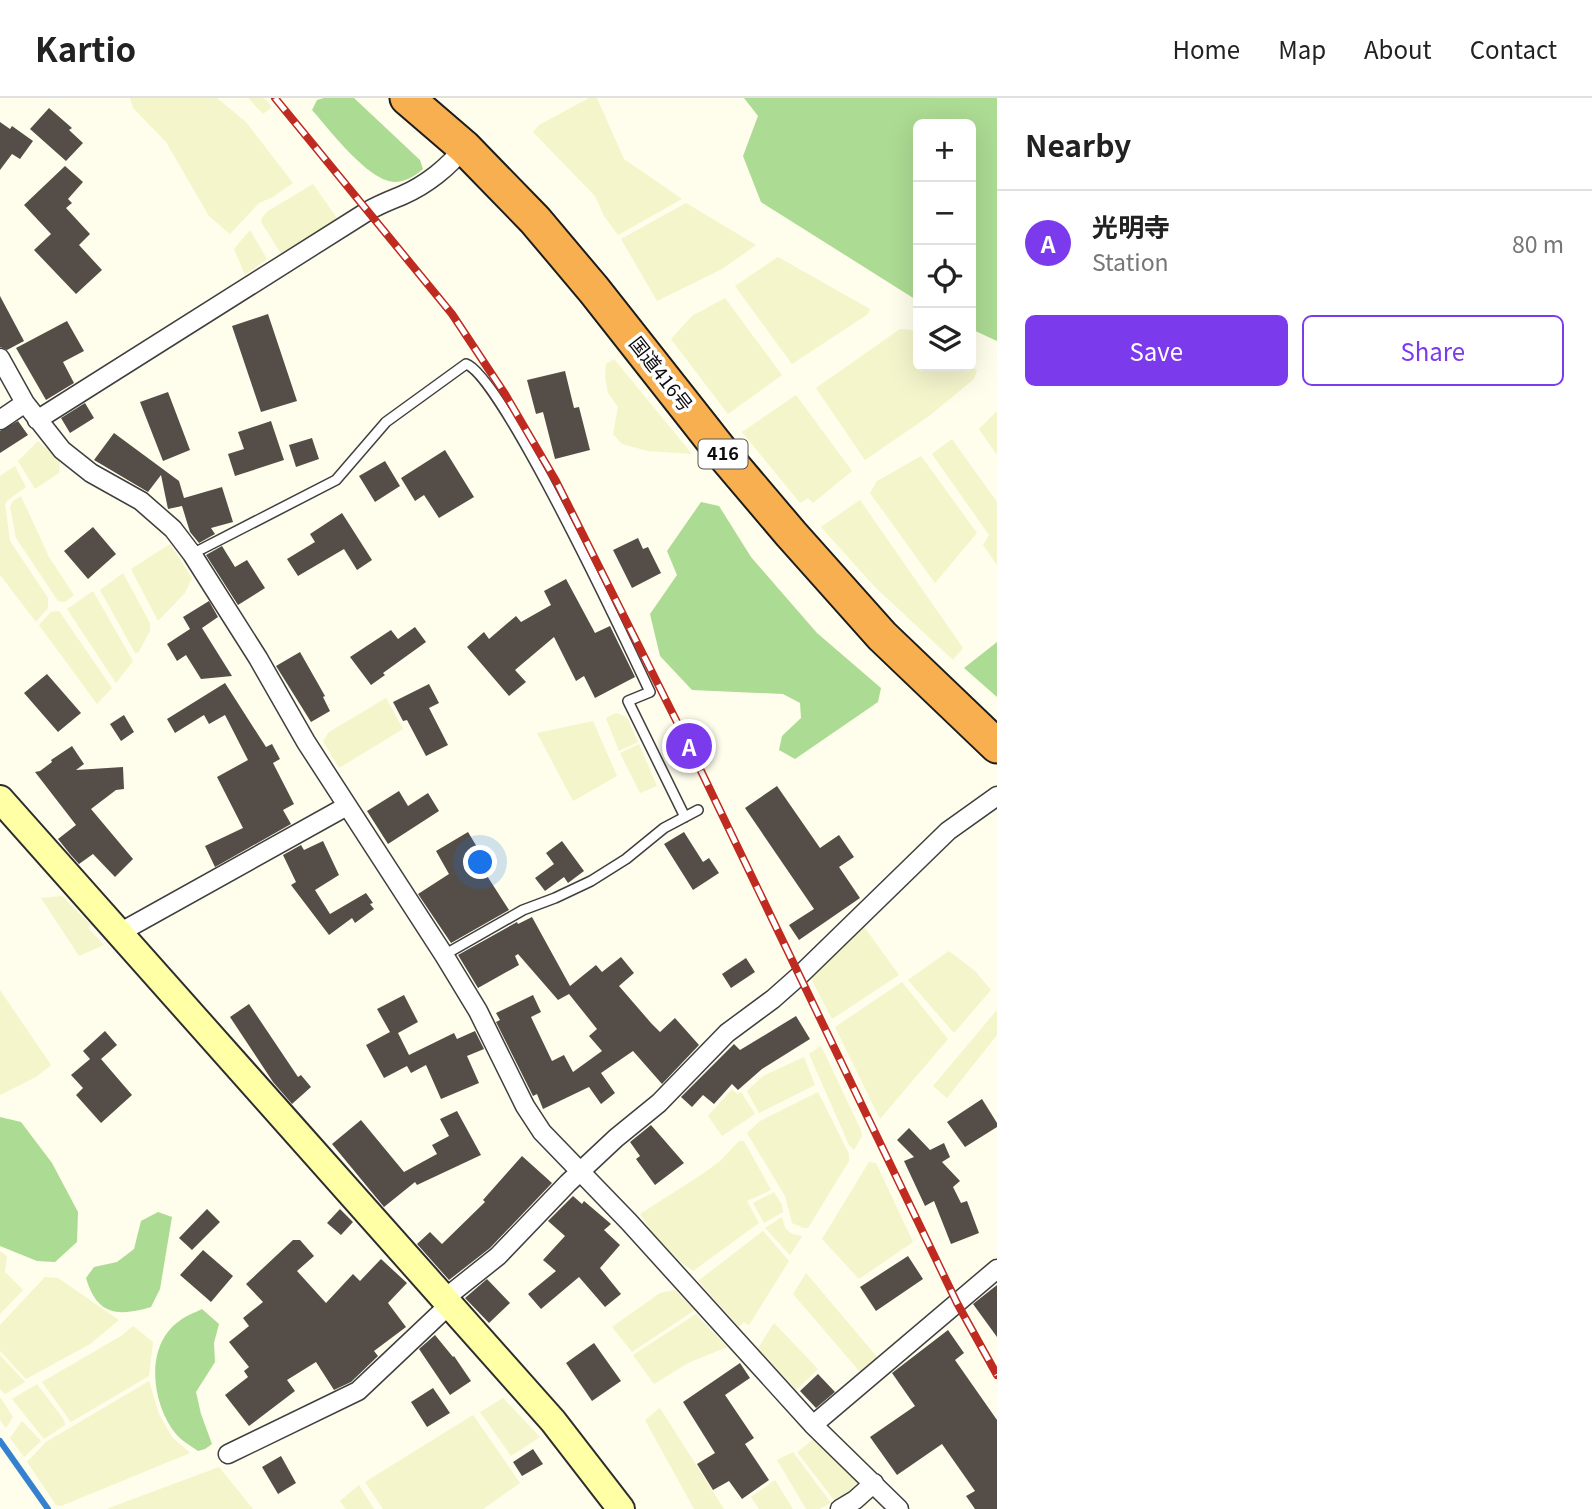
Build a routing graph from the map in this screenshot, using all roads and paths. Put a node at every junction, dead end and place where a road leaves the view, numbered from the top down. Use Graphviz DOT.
graph roads {
  1 [pos="407,98"];
  2 [pos="464,147"];
  3 [pos="0,358"];
  4 [pos="25,403"];
  5 [pos="0,420"];
  6 [pos="37,420"];
  7 [pos="192,554"];
  8 [pos="997,746"];
  9 [pos="997,796"];
  10 [pos="0,799"];
  11 [pos="347,806"];
  12 [pos="698,810"];
  13 [pos="685,817"];
  14 [pos="119,933"];
  15 [pos="444,955"];
  16 [pos="581,1172"];
  17 [pos="997,1269"];
  18 [pos="447,1302"];
  19 [pos="813,1425"];
  20 [pos="228,1454"];
  21 [pos="874,1483"];
  22 [pos="621,1509"];
  23 [pos="840,1509"];
  24 [pos="900,1509"];
  1 -- 2 [label="highway, 国道416号 / 416"];
  2 -- 6 [label="street"];
  2 -- 8 [label="highway, 国道416号 / 416"];
  3 -- 4 [label="street"];
  4 -- 5 [label="street"];
  4 -- 6 [label="street"];
  6 -- 7 [label="street"];
  7 -- 11 [label="street"];
  7 -- 13 [label="lane"];
  9 -- 16 [label="street"];
  10 -- 14 [label="street"];
  11 -- 14 [label="street"];
  11 -- 15 [label="street"];
  12 -- 13 [label="lane"];
  13 -- 15 [label="lane"];
  14 -- 18 [label="street"];
  15 -- 16 [label="street"];
  16 -- 18 [label="street"];
  16 -- 19 [label="street"];
  17 -- 19 [label="street"];
  18 -- 20 [label="street"];
  18 -- 22 [label="street"];
  19 -- 21 [label="street"];
  21 -- 23 [label="street"];
  21 -- 24 [label="street"];
}
